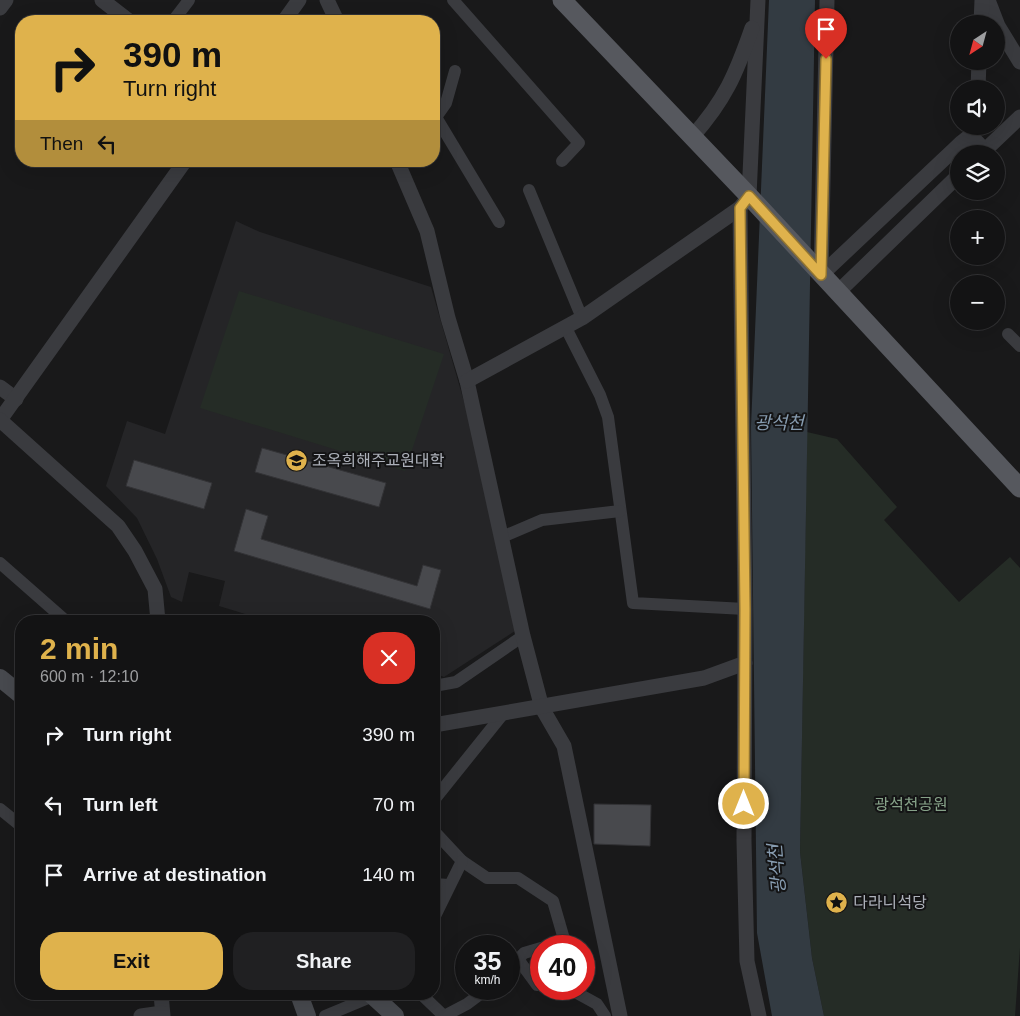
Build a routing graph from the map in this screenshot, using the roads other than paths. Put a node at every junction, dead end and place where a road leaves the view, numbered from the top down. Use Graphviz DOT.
graph roads {
  1 [pos="6,0"];
  2 [pos="102,0"];
  3 [pos="299,0"];
  4 [pos="327,0"];
  5 [pos="453,0"];
  6 [pos="562,0"];
  7 [pos="827,0"];
  8 [pos="982,0"];
  9 [pos="988,0"];
  10 [pos="184,2"];
  11 [pos="758,6"];
  12 [pos="0,8"];
  13 [pos="121,15"];
  14 [pos="176,15"];
  15 [pos="288,15"];
  16 [pos="334,15"];
  17 [pos="981,15"];
  18 [pos="1020,62"];
  19 [pos="455,71"];
  20 [pos="440,111"];
  21 [pos="1020,117"];
  22 [pos="440,126"];
  23 [pos="966,135"];
  24 [pos="692,137"];
  25 [pos="962,142"];
  26 [pos="979,145"];
  27 [pos="990,145"];
  28 [pos="562,161"];
  29 [pos="181,167"];
  30 [pos="400,167"];
  31 [pos="950,184"];
  32 [pos="529,190"];
  33 [pos="748,202"];
  34 [pos="499,222"];
  35 [pos="815,269"];
  36 [pos="837,293"];
  37 [pos="582,318"];
  38 [pos="566,328"];
  39 [pos="1008,334"];
  40 [pos="1020,346"];
  41 [pos="467,381"];
  42 [pos="0,387"];
  43 [pos="16,399"];
  44 [pos="0,420"];
  45 [pos="1020,488"];
  46 [pos="620,511"];
  47 [pos="502,537"];
  48 [pos="0,563"];
  49 [pos="745,609"];
  50 [pos="59,615"];
  51 [pos="157,615"];
  52 [pos="523,636"];
  53 [pos="745,663"];
  54 [pos="0,678"];
  55 [pos="440,685"];
  56 [pos="15,691"];
  57 [pos="542,708"];
  58 [pos="503,714"];
  59 [pos="440,724"];
  60 [pos="440,793"];
  61 [pos="0,809"];
  62 [pos="15,821"];
  63 [pos="440,837"];
  64 [pos="462,861"];
  65 [pos="440,884"];
  66 [pos="449,885"];
  67 [pos="440,905"];
  68 [pos="563,935"];
  69 [pos="520,962"];
  70 [pos="530,975"];
  71 [pos="157,1000"];
  72 [pos="162,1000"];
  73 [pos="301,1000"];
  74 [pos="361,1000"];
  75 [pos="377,1000"];
  76 [pos="427,1000"];
  77 [pos="472,1000"];
  78 [pos="589,1000"];
  79 [pos="161,1014"];
  80 [pos="141,1016"];
  81 [pos="307,1016"];
  82 [pos="325,1016"];
  83 [pos="395,1016"];
  84 [pos="444,1016"];
  85 [pos="606,1016"];
  86 [pos="620,1016"];
  87 [pos="760,1016"];
  1 -- 12 [label="street"];
  2 -- 13 [label="street"];
  3 -- 15 [label="street"];
  4 -- 16 [label="street"];
  5 -- 28 [label="street"];
  6 -- 24 [label="main road"];
  7 -- 35 [label="street"];
  8 -- 17 [label="street"];
  9 -- 18 [label="street"];
  10 -- 14 [label="street"];
  11 -- 24 [label="street"];
  11 -- 33 [label="street"];
  19 -- 20 [label="street"];
  21 -- 27 [label="street"];
  22 -- 34 [label="street"];
  23 -- 25 [label="street"];
  24 -- 33 [label="main road"];
  25 -- 26 [label="street"];
  25 -- 35 [label="street"];
  29 -- 43 [label="street"];
  30 -- 41 [label="street"];
  31 -- 36 [label="street"];
  32 -- 37 [label="street"];
  33 -- 35 [label="main road"];
  33 -- 37 [label="street"];
  33 -- 49 [label="street"];
  35 -- 36 [label="main road"];
  36 -- 45 [label="main road"];
  37 -- 38 [label="street"];
  38 -- 41 [label="street"];
  38 -- 46 [label="street"];
  39 -- 40 [label="street"];
  41 -- 47 [label="street"];
  42 -- 43 [label="street"];
  43 -- 44 [label="street"];
  44 -- 51 [label="street"];
  46 -- 47 [label="street"];
  46 -- 49 [label="street"];
  47 -- 52 [label="street"];
  48 -- 50 [label="street"];
  49 -- 53 [label="street"];
  52 -- 55 [label="street"];
  52 -- 57 [label="street"];
  53 -- 57 [label="street"];
  53 -- 87 [label="street"];
  54 -- 56 [label="main road"];
  57 -- 58 [label="street"];
  57 -- 86 [label="street"];
  58 -- 59 [label="street"];
  58 -- 60 [label="street"];
  61 -- 62 [label="street"];
  63 -- 64 [label="street"];
  64 -- 66 [label="street"];
  64 -- 68 [label="street"];
  65 -- 66 [label="street"];
  66 -- 67 [label="street"];
  69 -- 70 [label="street"];
  71 -- 79 [label="street"];
  72 -- 79 [label="street"];
  73 -- 81 [label="main road"];
  74 -- 82 [label="street"];
  75 -- 83 [label="main road"];
  76 -- 84 [label="street"];
  77 -- 84 [label="street"];
  78 -- 85 [label="street"];
  79 -- 80 [label="street"];
}
